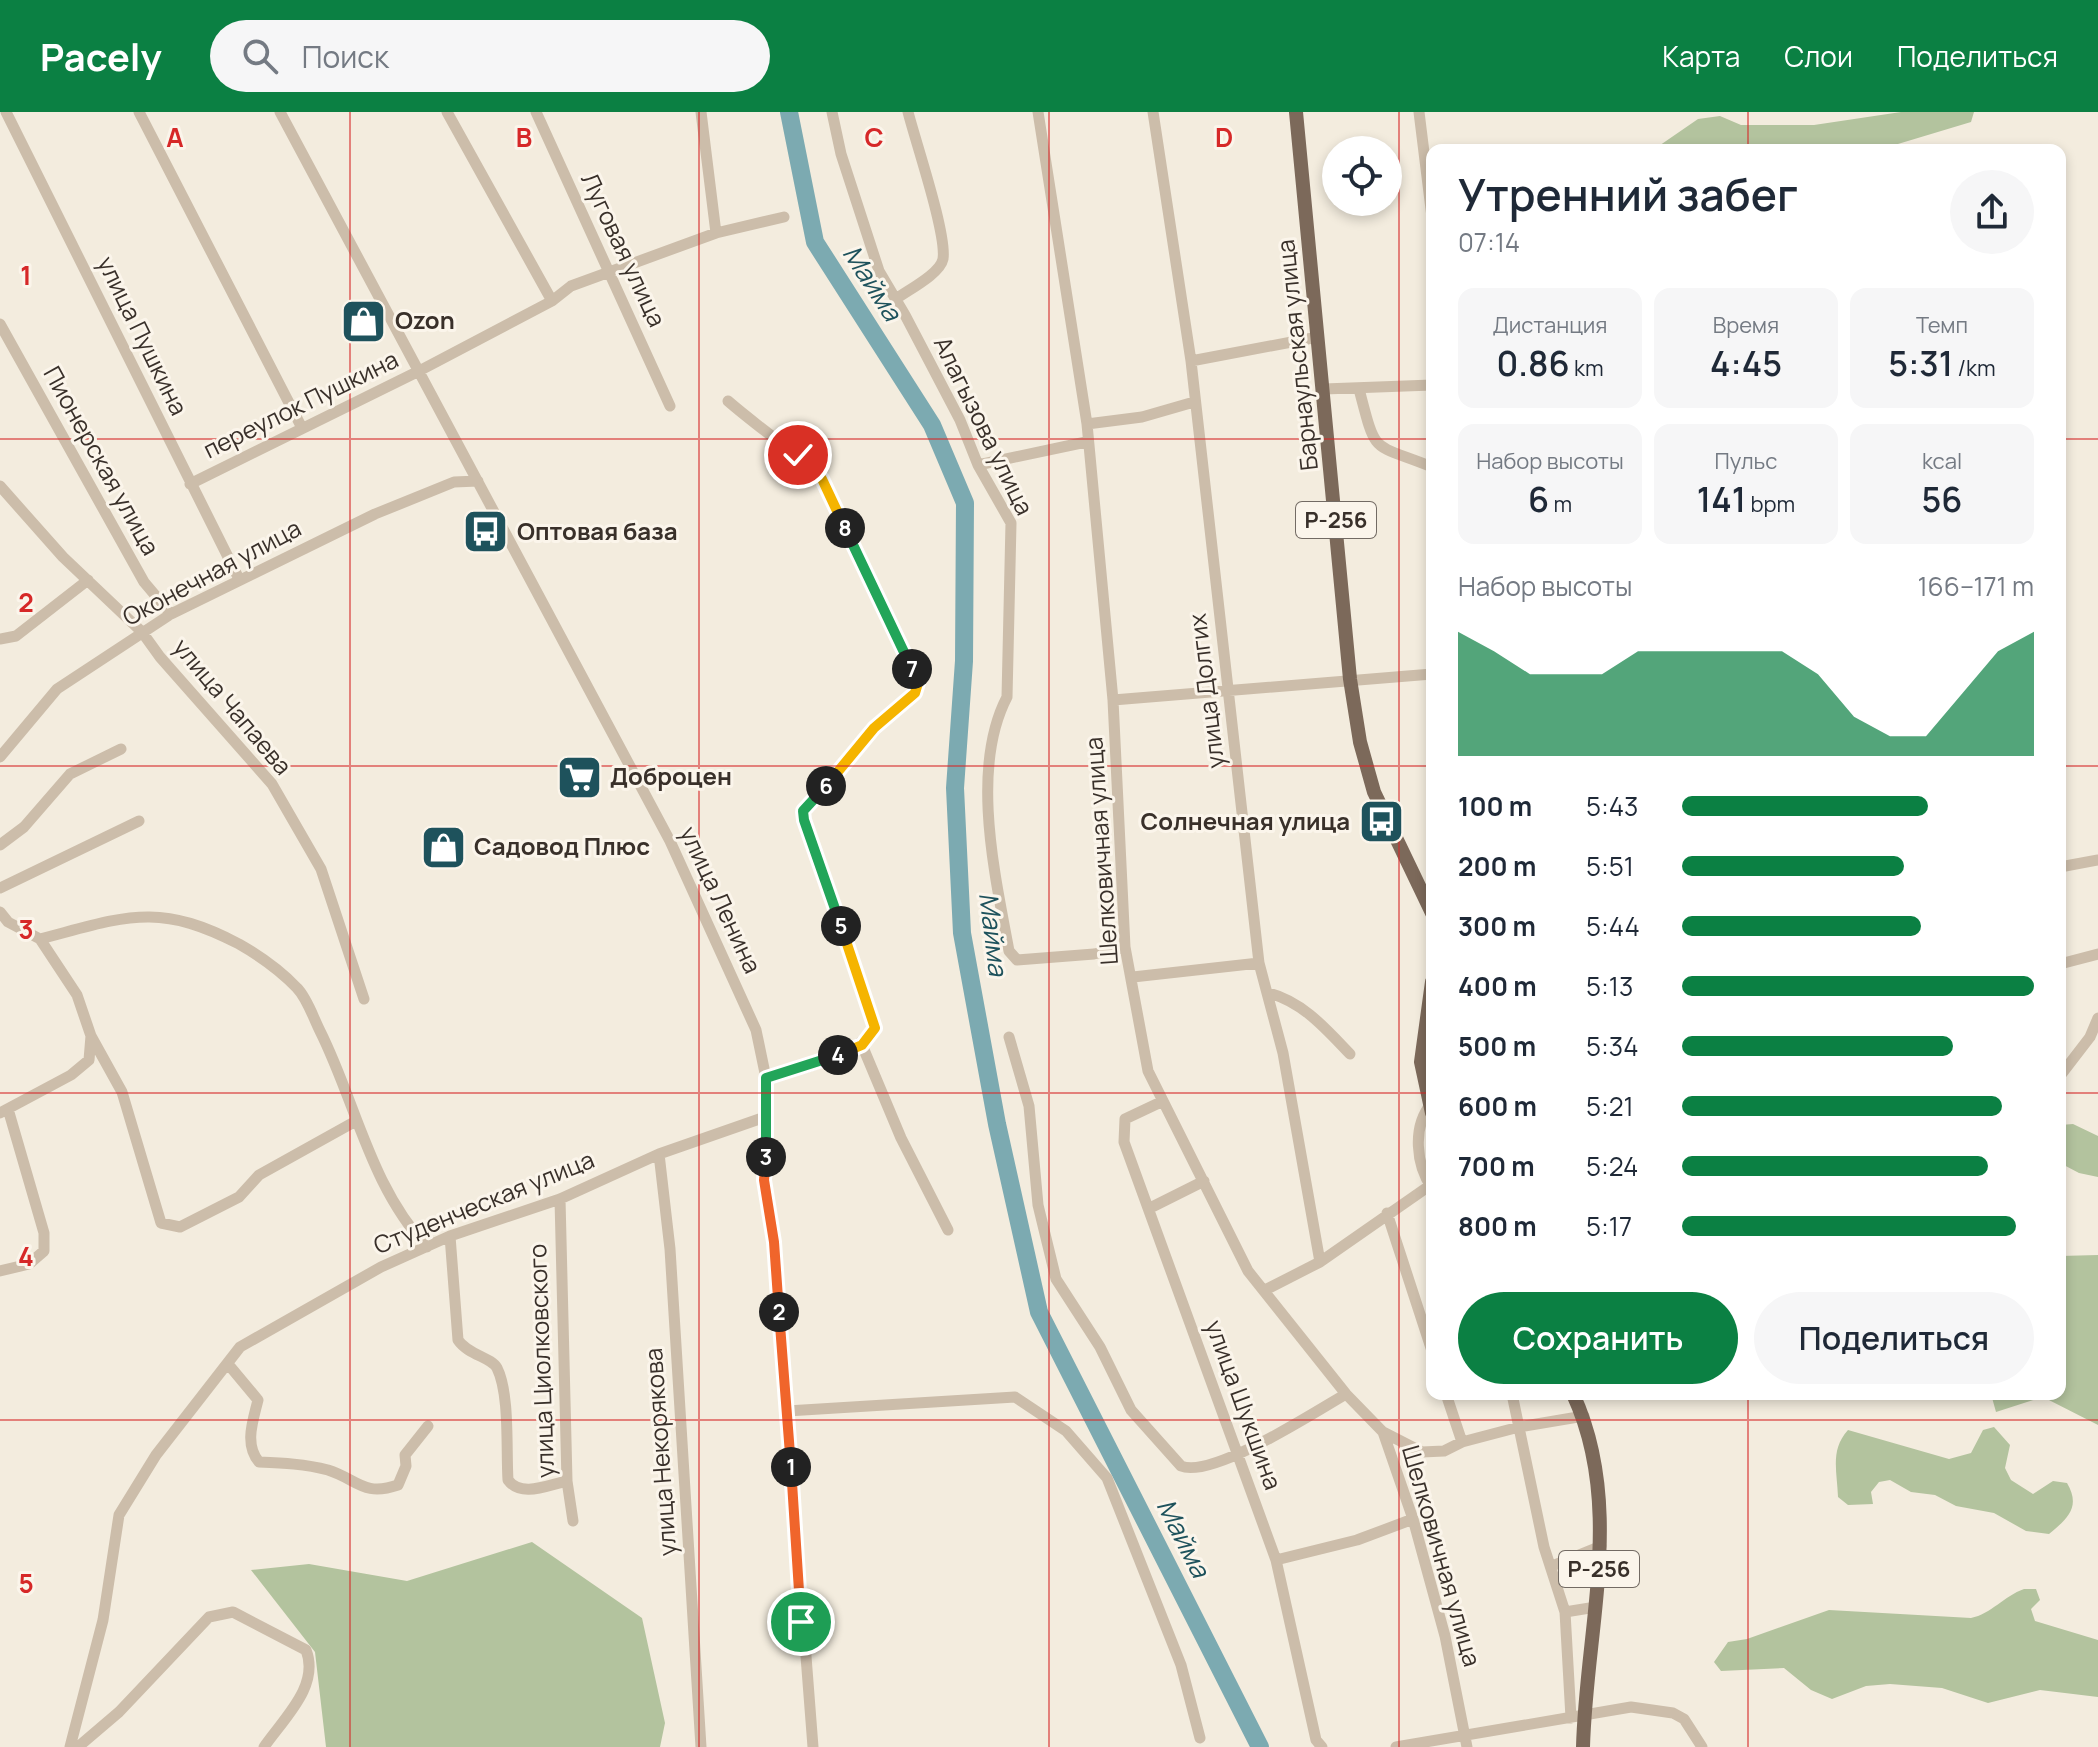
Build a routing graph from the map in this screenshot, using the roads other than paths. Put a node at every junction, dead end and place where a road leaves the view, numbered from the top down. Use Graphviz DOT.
graph roads {
  1 [pos="6,112"];
  2 [pos="139,112"];
  3 [pos="280,112"];
  4 [pos="447,112"];
  5 [pos="536,112"];
  6 [pos="701,112"];
  7 [pos="832,112"];
  8 [pos="908,112"];
  9 [pos="1038,112"];
  10 [pos="1153,112"];
  11 [pos="1296,112"];
  12 [pos="1419,112"];
  13 [pos="1426,169"];
  14 [pos="784,217"];
  15 [pos="716,233"];
  16 [pos="608,270"];
  17 [pos="896,299"];
  18 [pos="552,301"];
  19 [pos="0,324"];
  20 [pos="1318,337"];
  21 [pos="1191,361"];
  22 [pos="419,371"];
  23 [pos="1426,385"];
  24 [pos="1324,389"];
  25 [pos="1359,389"];
  26 [pos="728,401"];
  27 [pos="1194,402"];
  28 [pos="670,406"];
  29 [pos="1087,424"];
  30 [pos="302,428"];
  31 [pos="1086,442"];
  32 [pos="978,465"];
  33 [pos="1426,465"];
  34 [pos="478,481"];
  35 [pos="190,484"];
  36 [pos="0,486"];
  37 [pos="239,579"];
  38 [pos="88,580"];
  39 [pos="171,614"];
  40 [pos="142,632"];
  41 [pos="0,639"];
  42 [pos="1426,674"];
  43 [pos="1350,679"];
  44 [pos="1230,691"];
  45 [pos="1113,700"];
  46 [pos="121,749"];
  47 [pos="0,757"];
  48 [pos="139,821"];
  49 [pos="0,845"];
  50 [pos="2098,860"];
  51 [pos="2066,866"];
  52 [pos="0,888"];
  53 [pos="1426,900"];
  54 [pos="0,912"];
  55 [pos="40,939"];
  56 [pos="1125,947"];
  57 [pos="2098,954"];
  58 [pos="2066,962"];
  59 [pos="1259,963"];
  60 [pos="1133,977"];
  61 [pos="1269,993"];
  62 [pos="364,999"];
  63 [pos="2098,1018"];
  64 [pos="1426,1026"];
  65 [pos="91,1036"];
  66 [pos="1009,1037"];
  67 [pos="862,1045"];
  68 [pos="1350,1054"];
  69 [pos="2066,1068"];
  70 [pos="766,1078"];
  71 [pos="1426,1084"];
  72 [pos="1161,1102"];
  73 [pos="4,1111"];
  74 [pos="1426,1114"];
  75 [pos="768,1116"];
  76 [pos="356,1121"];
  77 [pos="659,1154"];
  78 [pos="1426,1175"];
  79 [pos="1204,1181"];
  80 [pos="1426,1189"];
  81 [pos="560,1199"];
  82 [pos="1150,1208"];
  83 [pos="1387,1213"];
  84 [pos="948,1230"];
  85 [pos="450,1236"];
  86 [pos="427,1247"];
  87 [pos="1320,1262"];
  88 [pos="0,1271"];
  89 [pos="1265,1290"];
  90 [pos="1426,1333"];
  91 [pos="228,1364"];
  92 [pos="1346,1394"];
  93 [pos="1448,1400"];
  94 [pos="1513,1400"];
  95 [pos="1576,1400"];
  96 [pos="787,1411"];
  97 [pos="1584,1416"];
  98 [pos="428,1426"];
  99 [pos="1519,1427"];
  100 [pos="1383,1432"];
  101 [pos="1462,1442"];
  102 [pos="1240,1454"];
  103 [pos="567,1481"];
  104 [pos="1413,1519"];
  105 [pos="573,1521"];
  106 [pos="1601,1546"];
  107 [pos="1276,1560"];
  108 [pos="1552,1566"];
  109 [pos="1596,1607"];
  110 [pos="1565,1612"];
  111 [pos="1578,1717"];
  112 [pos="1200,1738"];
  113 [pos="1466,1742"];
  114 [pos="70,1747"];
  115 [pos="78,1747"];
  116 [pos="264,1747"];
  117 [pos="701,1747"];
  118 [pos="813,1747"];
  119 [pos="1322,1747"];
  120 [pos="1396,1747"];
  121 [pos="1583,1747"];
  122 [pos="1702,1747"];
  1 -- 35 [label="street, улица Пушкина"];
  2 -- 30 [label="street"];
  3 -- 22 [label="street, улица Ленина"];
  4 -- 18 [label="street"];
  5 -- 16 [label="street, Луговая улица"];
  6 -- 15 [label="street"];
  7 -- 17 [label="street, Алагызова улица"];
  8 -- 17 [label="street"];
  9 -- 29 [label="street, Шелковичная улица"];
  10 -- 21 [label="street, улица Долгих"];
  11 -- 20 [label="main road, Барнаульская улица / Р-256"];
  12 -- 13 [label="street"];
  14 -- 15 [label="street, переулок Пушкина"];
  15 -- 16 [label="street, переулок Пушкина"];
  16 -- 18 [label="street, переулок Пушкина"];
  16 -- 28 [label="street, Луговая улица"];
  17 -- 32 [label="street, Алагызова улица"];
  18 -- 22 [label="street, переулок Пушкина"];
  19 -- 39 [label="street, Пионерская улица"];
  20 -- 21 [label="street"];
  20 -- 24 [label="main road, Барнаульская улица / Р-256"];
  21 -- 27 [label="street, улица Долгих"];
  22 -- 30 [label="street, переулок Пушкина"];
  22 -- 34 [label="street, улица Ленина"];
  23 -- 25 [label="street"];
  24 -- 25 [label="street"];
  24 -- 43 [label="main road, Барнаульская улица / Р-256"];
  25 -- 33 [label="street"];
  26 -- 67 [label="street"];
  27 -- 29 [label="street"];
  27 -- 44 [label="street, улица Долгих"];
  29 -- 31 [label="street, Шелковичная улица"];
  30 -- 35 [label="street, переулок Пушкина"];
  31 -- 32 [label="street"];
  31 -- 45 [label="street, Шелковичная улица"];
  32 -- 56 [label="street, Алагызова улица"];
  34 -- 37 [label="street, Оконечная улица"];
  34 -- 70 [label="street, улица Ленина"];
  35 -- 37 [label="street, улица Пушкина"];
  36 -- 38 [label="street, улица Чапаева"];
  37 -- 39 [label="street, Оконечная улица"];
  38 -- 40 [label="street, улица Чапаева"];
  38 -- 41 [label="street"];
  39 -- 40 [label="street, Оконечная улица"];
  40 -- 47 [label="street, Оконечная улица"];
  40 -- 62 [label="street, улица Чапаева"];
  42 -- 43 [label="street"];
  43 -- 44 [label="street"];
  43 -- 53 [label="main road, Барнаульская улица / Р-256"];
  44 -- 45 [label="street"];
  44 -- 59 [label="street, улица Долгих"];
  45 -- 56 [label="street, Шелковичная улица"];
  46 -- 49 [label="street"];
  48 -- 52 [label="street"];
  50 -- 51 [label="street"];
  54 -- 55 [label="street"];
  55 -- 65 [label="street"];
  55 -- 76 [label="street"];
  56 -- 60 [label="street, Шелковичная улица"];
  57 -- 58 [label="street"];
  59 -- 60 [label="street"];
  59 -- 61 [label="street, улица Долгих"];
  60 -- 72 [label="street, Шелковичная улица"];
  61 -- 68 [label="street"];
  61 -- 87 [label="street, улица Долгих"];
  63 -- 69 [label="street"];
  64 -- 71 [label="main road"];
  65 -- 73 [label="street"];
  65 -- 76 [label="street"];
  66 -- 102 [label="street"];
  67 -- 70 [label="street"];
  67 -- 84 [label="street"];
  70 -- 75 [label="street, улица Ленина"];
  72 -- 79 [label="street, Шелковичная улица"];
  72 -- 82 [label="street, улица Шукшина"];
  73 -- 88 [label="street"];
  74 -- 78 [label="street"];
  75 -- 77 [label="street, Студенческая улица"];
  75 -- 96 [label="street, улица Ленина"];
  76 -- 86 [label="street"];
  77 -- 81 [label="street, Студенческая улица"];
  77 -- 117 [label="street, улица Некорякова"];
  79 -- 82 [label="street"];
  79 -- 89 [label="street, Шелковичная улица"];
  80 -- 83 [label="street"];
  81 -- 85 [label="street, Студенческая улица"];
  81 -- 103 [label="street, улица Циолковского"];
  82 -- 102 [label="street, улица Шукшина"];
  83 -- 87 [label="street"];
  83 -- 90 [label="street"];
  85 -- 86 [label="street, Студенческая улица"];
  85 -- 103 [label="street"];
  86 -- 91 [label="street, Студенческая улица"];
  87 -- 89 [label="street"];
  89 -- 92 [label="street, Шелковичная улица"];
  91 -- 98 [label="street"];
  91 -- 114 [label="street, Студенческая улица"];
  92 -- 100 [label="street, Шелковичная улица"];
  92 -- 102 [label="street"];
  93 -- 101 [label="street"];
  94 -- 99 [label="street"];
  95 -- 97 [label="main road, Р-256"];
  96 -- 112 [label="street"];
  96 -- 118 [label="street, улица Ленина"];
  97 -- 99 [label="street"];
  97 -- 106 [label="main road, Р-256"];
  99 -- 101 [label="street"];
  99 -- 108 [label="street"];
  100 -- 101 [label="street"];
  100 -- 104 [label="street, Шелковичная улица"];
  102 -- 107 [label="street, улица Шукшина"];
  103 -- 105 [label="street, улица Циолковского"];
  104 -- 107 [label="street"];
  104 -- 113 [label="street, Шелковичная улица"];
  106 -- 108 [label="street"];
  106 -- 109 [label="main road, Р-256"];
  107 -- 119 [label="street, улица Шукшина"];
  108 -- 110 [label="street"];
  109 -- 110 [label="street"];
  109 -- 111 [label="main road, Р-256"];
  110 -- 111 [label="street"];
  111 -- 113 [label="street"];
  111 -- 121 [label="main road, Р-256"];
  111 -- 122 [label="street"];
  113 -- 120 [label="street"];
  115 -- 116 [label="street"];
}
